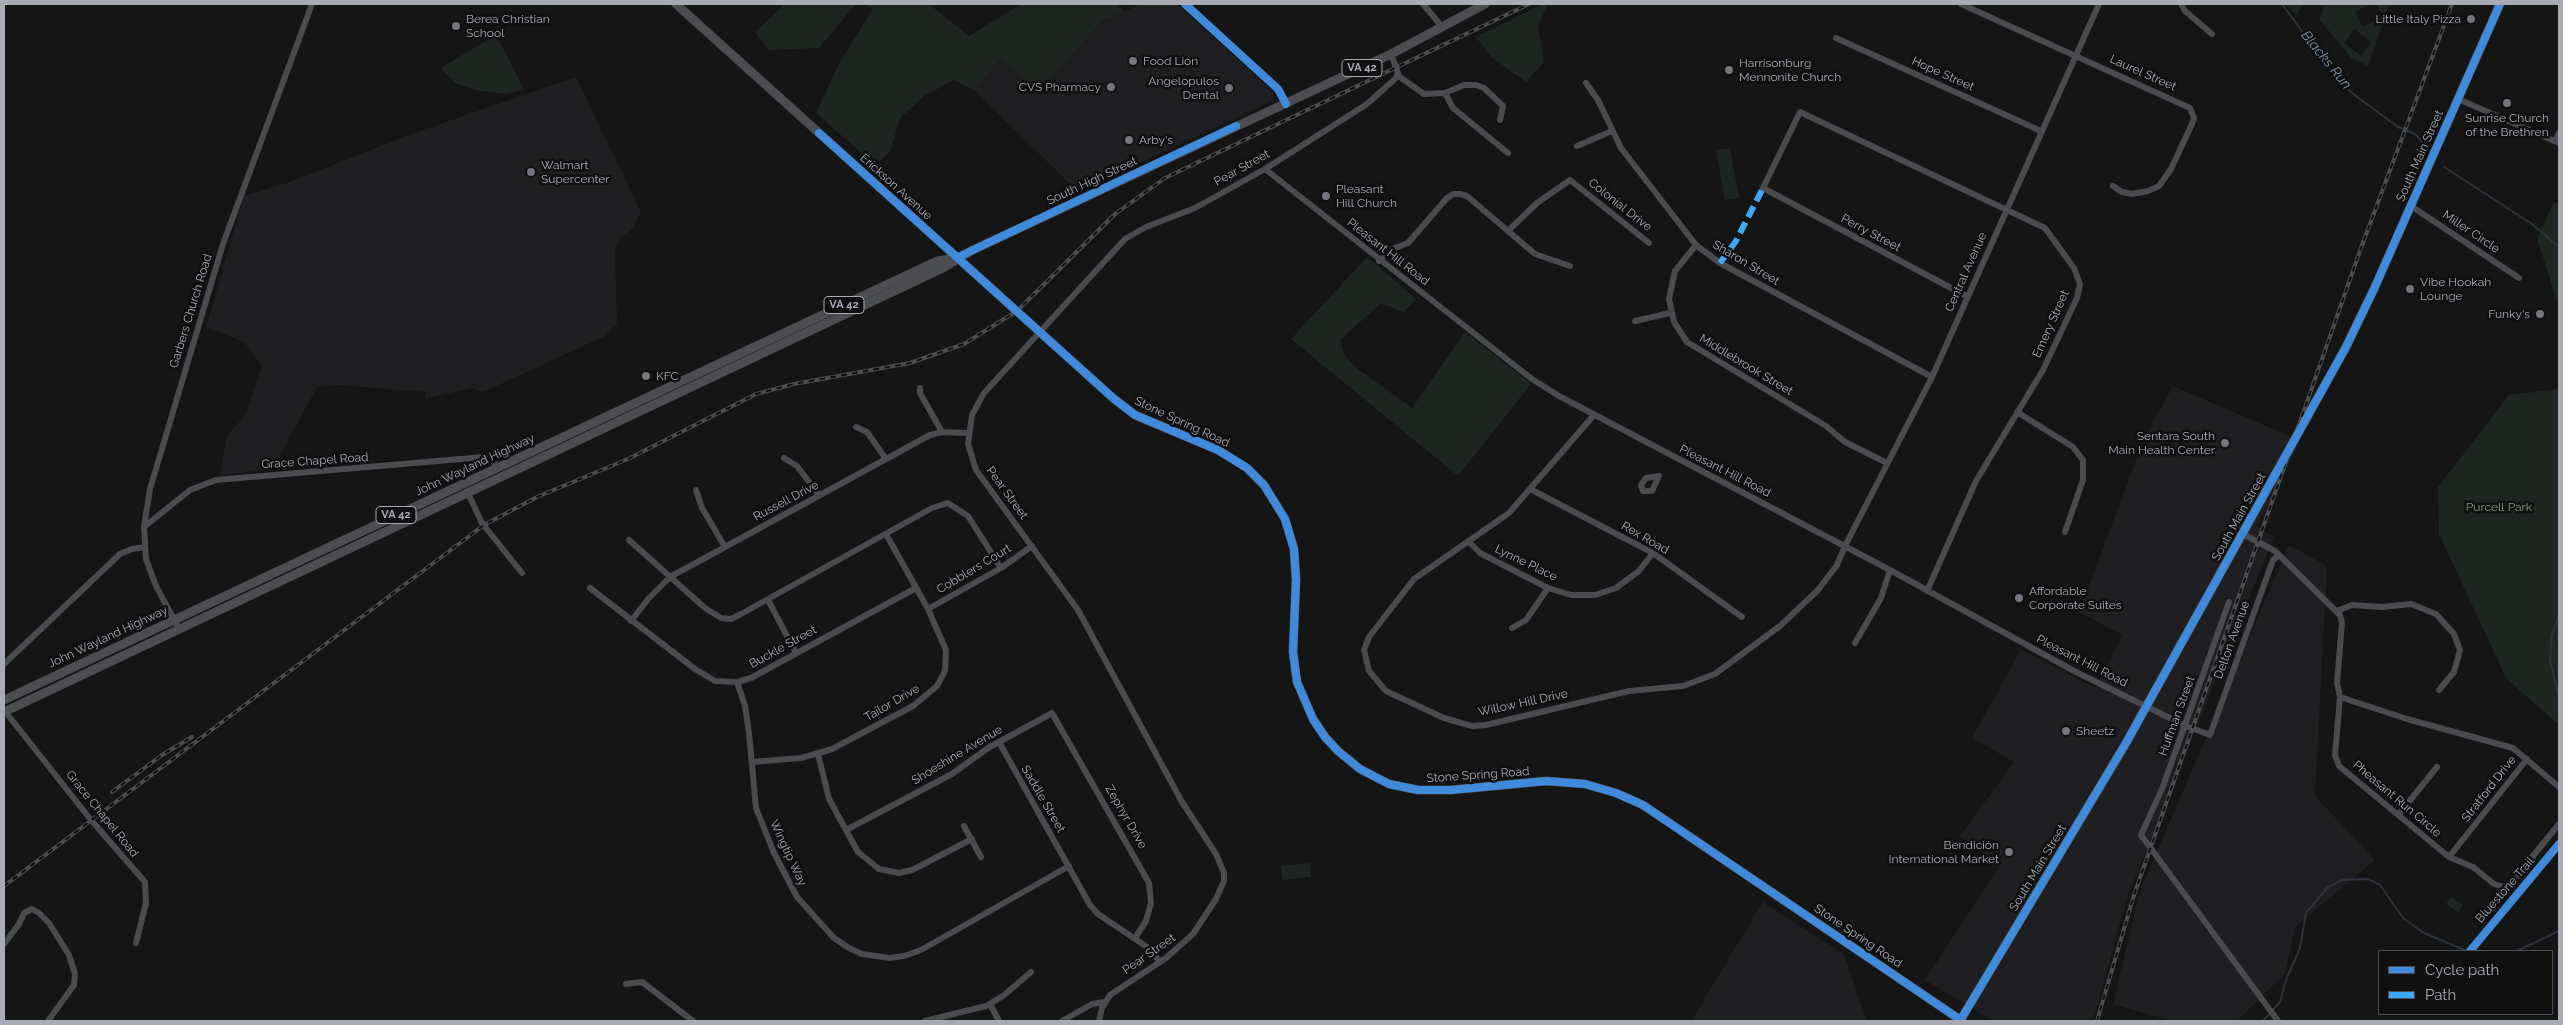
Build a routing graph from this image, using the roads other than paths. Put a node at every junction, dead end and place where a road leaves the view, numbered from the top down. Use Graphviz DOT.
graph roads {
  1 [pos="312,4"];
  2 [pos="676,4"];
  3 [pos="1185,4"];
  4 [pos="1423,4"];
  5 [pos="1485,4"];
  6 [pos="1961,4"];
  7 [pos="2099,4"];
  8 [pos="2181,4"];
  9 [pos="2500,4"];
  10 [pos="1443,28"];
  11 [pos="2212,34"];
  12 [pos="1836,38"];
  13 [pos="1391,54"];
  14 [pos="2075,55"];
  15 [pos="1397,75"];
  16 [pos="1586,83"];
  17 [pos="1445,93"];
  18 [pos="2458,99"];
  19 [pos="1286,104"];
  20 [pos="1800,112"];
  21 [pos="1500,120"];
  22 [pos="1612,131"];
  23 [pos="2041,131"];
  24 [pos="2559,132"];
  25 [pos="2557,142"];
  26 [pos="1576,146"];
  27 [pos="1508,153"];
  28 [pos="1265,169"];
  29 [pos="2113,186"];
  30 [pos="2411,206"];
  31 [pos="2007,208"];
  32 [pos="1508,231"];
  33 [pos="1650,243"];
  34 [pos="1696,245"];
  35 [pos="958,258"];
  36 [pos="1379,261"];
  37 [pos="1570,266"];
  38 [pos="2519,278"];
  39 [pos="1968,297"];
  40 [pos="1670,313"];
  41 [pos="1635,321"];
  42 [pos="1039,332"];
  43 [pos="762,353"];
  44 [pos="1932,377"];
  45 [pos="920,388"];
  46 [pos="2018,412"];
  47 [pos="1594,415"];
  48 [pos="856,427"];
  49 [pos="942,432"];
  50 [pos="968,433"];
  51 [pos="784,458"];
  52 [pos="886,459"];
  53 [pos="1887,463"];
  54 [pos="497,468"];
  55 [pos="1530,488"];
  56 [pos="696,490"];
  57 [pos="468,493"];
  58 [pos="819,496"];
  59 [pos="144,527"];
  60 [pos="2065,532"];
  61 [pos="886,534"];
  62 [pos="2242,534"];
  63 [pos="629,540"];
  64 [pos="1468,542"];
  65 [pos="725,546"];
  66 [pos="1032,546"];
  67 [pos="1845,546"];
  68 [pos="145,547"];
  69 [pos="1653,553"];
  70 [pos="2279,555"];
  71 [pos="1001,568"];
  72 [pos="1890,570"];
  73 [pos="522,573"];
  74 [pos="670,577"];
  75 [pos="590,588"];
  76 [pos="916,588"];
  77 [pos="1548,588"];
  78 [pos="1927,591"];
  79 [pos="768,600"];
  80 [pos="2229,602"];
  81 [pos="928,610"];
  82 [pos="2337,611"];
  83 [pos="1742,617"];
  84 [pos="174,620"];
  85 [pos="631,621"];
  86 [pos="1512,628"];
  87 [pos="179,629"];
  88 [pos="1855,643"];
  89 [pos="796,653"];
  90 [pos="4,664"];
  91 [pos="737,682"];
  92 [pos="2439,690"];
  93 [pos="2340,697"];
  94 [pos="4,700"];
  95 [pos="2146,706"];
  96 [pos="4,711"];
  97 [pos="1052,713"];
  98 [pos="2186,726"];
  99 [pos="2210,735"];
  100 [pos="999,742"];
  101 [pos="818,754"];
  102 [pos="2527,759"];
  103 [pos="752,762"];
  104 [pos="2437,767"];
  105 [pos="2559,787"];
  106 [pos="2399,814"];
  107 [pos="2559,824"];
  108 [pos="964,826"];
  109 [pos="846,830"];
  110 [pos="972,839"];
  111 [pos="2449,856"];
  112 [pos="981,857"];
  113 [pos="1069,866"];
  114 [pos="1135,938"];
  115 [pos="136,943"];
  116 [pos="4,944"];
  117 [pos="1160,962"];
  118 [pos="1031,972"];
  119 [pos="626,984"];
  120 [pos="1104,1002"];
  121 [pos="990,1004"];
  122 [pos="948,1019"];
  123 [pos="2277,1020"];
  124 [pos="48,1021"];
  125 [pos="693,1021"];
  126 [pos="925,1021"];
  127 [pos="999,1021"];
  128 [pos="1062,1021"];
  129 [pos="1099,1021"];
  130 [pos="1963,1021"];
  1 -- 59 [label="street, Garbers Church Road"];
  2 -- 35 [label="main road, Erickson Avenue"];
  3 -- 19 [label="street"];
  4 -- 10 [label="street"];
  5 -- 10 [label="main road, South High Street / VA 42"];
  6 -- 14 [label="street, Laurel Street"];
  7 -- 14 [label="street, Central Avenue"];
  8 -- 11 [label="street"];
  9 -- 18 [label="main road, South Main Street"];
  10 -- 13 [label="main road, South High Street / VA 42"];
  12 -- 23 [label="street, Hope Street"];
  13 -- 15 [label="street"];
  13 -- 19 [label="main road, South High Street / VA 42"];
  14 -- 23 [label="street, Central Avenue"];
  14 -- 29 [label="street, Laurel Street"];
  15 -- 17 [label="street"];
  15 -- 28 [label="street, Pear Street"];
  16 -- 22 [label="street, Sharon Street"];
  17 -- 21 [label="street"];
  17 -- 27 [label="street"];
  18 -- 25 [label="street"];
  18 -- 30 [label="main road, South Main Street"];
  19 -- 35 [label="main road, South High Street / VA 42"];
  20 -- 31 [label="street, Emery Street"];
  20 -- 39 [label="street, Perry Street"];
  22 -- 26 [label="street"];
  22 -- 34 [label="street, Sharon Street"];
  23 -- 31 [label="street, Central Avenue"];
  24 -- 25 [label="street"];
  28 -- 36 [label="street, Pleasant Hill Road"];
  28 -- 42 [label="street, Pear Street"];
  30 -- 38 [label="street, Miller Circle"];
  30 -- 62 [label="main road, South Main Street"];
  31 -- 39 [label="street, Central Avenue"];
  31 -- 46 [label="street, Emery Street"];
  32 -- 33 [label="street, Colonial Drive"];
  32 -- 36 [label="street"];
  32 -- 37 [label="street"];
  34 -- 40 [label="street"];
  34 -- 44 [label="street, Sharon Street"];
  35 -- 42 [label="main road, Stone Spring Road"];
  35 -- 43 [label="main road, South High Street / VA 42"];
  35 -- 54 [label="main road, John Wayland Highway / VA 42"];
  36 -- 47 [label="street, Pleasant Hill Road"];
  39 -- 44 [label="street, Central Avenue"];
  40 -- 41 [label="street"];
  40 -- 53 [label="street, Middlebrook Street"];
  42 -- 50 [label="street, Pear Street"];
  42 -- 130 [label="main road, Stone Spring Road"];
  43 -- 57 [label="main road, John Wayland Highway / VA 42"];
  44 -- 53 [label="street, Central Avenue"];
  45 -- 49 [label="street"];
  46 -- 60 [label="street"];
  46 -- 78 [label="street, Emery Street"];
  47 -- 55 [label="street, Willow Hill Drive"];
  47 -- 67 [label="street, Pleasant Hill Road"];
  48 -- 52 [label="street"];
  49 -- 50 [label="street, Russell Drive"];
  49 -- 52 [label="street, Russell Drive"];
  50 -- 66 [label="street, Pear Street"];
  51 -- 58 [label="street"];
  52 -- 58 [label="street, Russell Drive"];
  53 -- 67 [label="street, Central Avenue"];
  54 -- 59 [label="street, Grace Chapel Road"];
  54 -- 84 [label="main road, John Wayland Highway / VA 42"];
  55 -- 64 [label="street, Willow Hill Drive"];
  55 -- 69 [label="street, Rex Road"];
  56 -- 65 [label="street"];
  57 -- 73 [label="street"];
  57 -- 87 [label="main road, John Wayland Highway / VA 42"];
  58 -- 65 [label="street, Russell Drive"];
  59 -- 68 [label="street, Garbers Church Road"];
  61 -- 71 [label="street"];
  61 -- 76 [label="street, Tailor Drive"];
  61 -- 79 [label="street"];
  62 -- 70 [label="street"];
  62 -- 95 [label="main road, South Main Street"];
  63 -- 74 [label="street"];
  64 -- 67 [label="street, Willow Hill Drive"];
  64 -- 77 [label="street, Lynne Place"];
  65 -- 74 [label="street, Russell Drive"];
  66 -- 71 [label="street, Cobblers Court"];
  66 -- 117 [label="street, Pear Street"];
  67 -- 72 [label="street, Pleasant Hill Road"];
  68 -- 84 [label="street, Garbers Church Road"];
  68 -- 90 [label="street"];
  69 -- 77 [label="street, Lynne Place"];
  69 -- 83 [label="street, Rex Road"];
  70 -- 82 [label="street"];
  70 -- 99 [label="street, Delton Avenue"];
  71 -- 81 [label="street, Cobblers Court"];
  72 -- 78 [label="street, Pleasant Hill Road"];
  72 -- 88 [label="street"];
  74 -- 79 [label="street"];
  74 -- 85 [label="street, Russell Drive"];
  75 -- 85 [label="street, Buckle Street"];
  76 -- 81 [label="street, Tailor Drive"];
  76 -- 89 [label="street, Buckle Street"];
  77 -- 86 [label="street"];
  78 -- 95 [label="street, Pleasant Hill Road"];
  79 -- 89 [label="street"];
  80 -- 98 [label="street, Huffman Street"];
  81 -- 101 [label="street, Tailor Drive"];
  82 -- 92 [label="street"];
  82 -- 93 [label="street"];
  84 -- 87 [label="street, Garbers Church Road"];
  84 -- 94 [label="main road, John Wayland Highway / VA 42"];
  85 -- 91 [label="street, Buckle Street"];
  87 -- 96 [label="main road, John Wayland Highway / VA 42"];
  89 -- 91 [label="street, Buckle Street"];
  91 -- 103 [label="street, Wingtip Way"];
  93 -- 102 [label="street"];
  93 -- 106 [label="street, Pheasant Run Circle"];
  95 -- 98 [label="street, Pleasant Hill Road"];
  95 -- 130 [label="main road, South Main Street"];
  96 -- 115 [label="street, Grace Chapel Road"];
  97 -- 100 [label="street, Shoeshine Avenue"];
  97 -- 114 [label="street, Zephyr Drive"];
  98 -- 99 [label="street, Pleasant Hill Road"];
  98 -- 123 [label="street, Huffman Street"];
  100 -- 109 [label="street, Shoeshine Avenue"];
  100 -- 113 [label="street, Saddle Street"];
  101 -- 103 [label="street, Tailor Drive"];
  101 -- 109 [label="street"];
  102 -- 105 [label="street"];
  102 -- 111 [label="street, Stratford Drive"];
  103 -- 113 [label="street, Wingtip Way"];
  104 -- 106 [label="street"];
  106 -- 111 [label="street, Pheasant Run Circle"];
  107 -- 111 [label="street, Pheasant Run Circle"];
  108 -- 110 [label="street"];
  109 -- 110 [label="street"];
  110 -- 112 [label="street"];
  113 -- 114 [label="street, Saddle Street"];
  114 -- 117 [label="street, Saddle Street"];
  116 -- 124 [label="street"];
  117 -- 120 [label="street, Pear Street"];
  118 -- 121 [label="street"];
  119 -- 125 [label="street"];
  120 -- 128 [label="street, Pear Street"];
  120 -- 129 [label="street"];
  121 -- 122 [label="street"];
  121 -- 127 [label="street"];
  122 -- 126 [label="street"];
}
